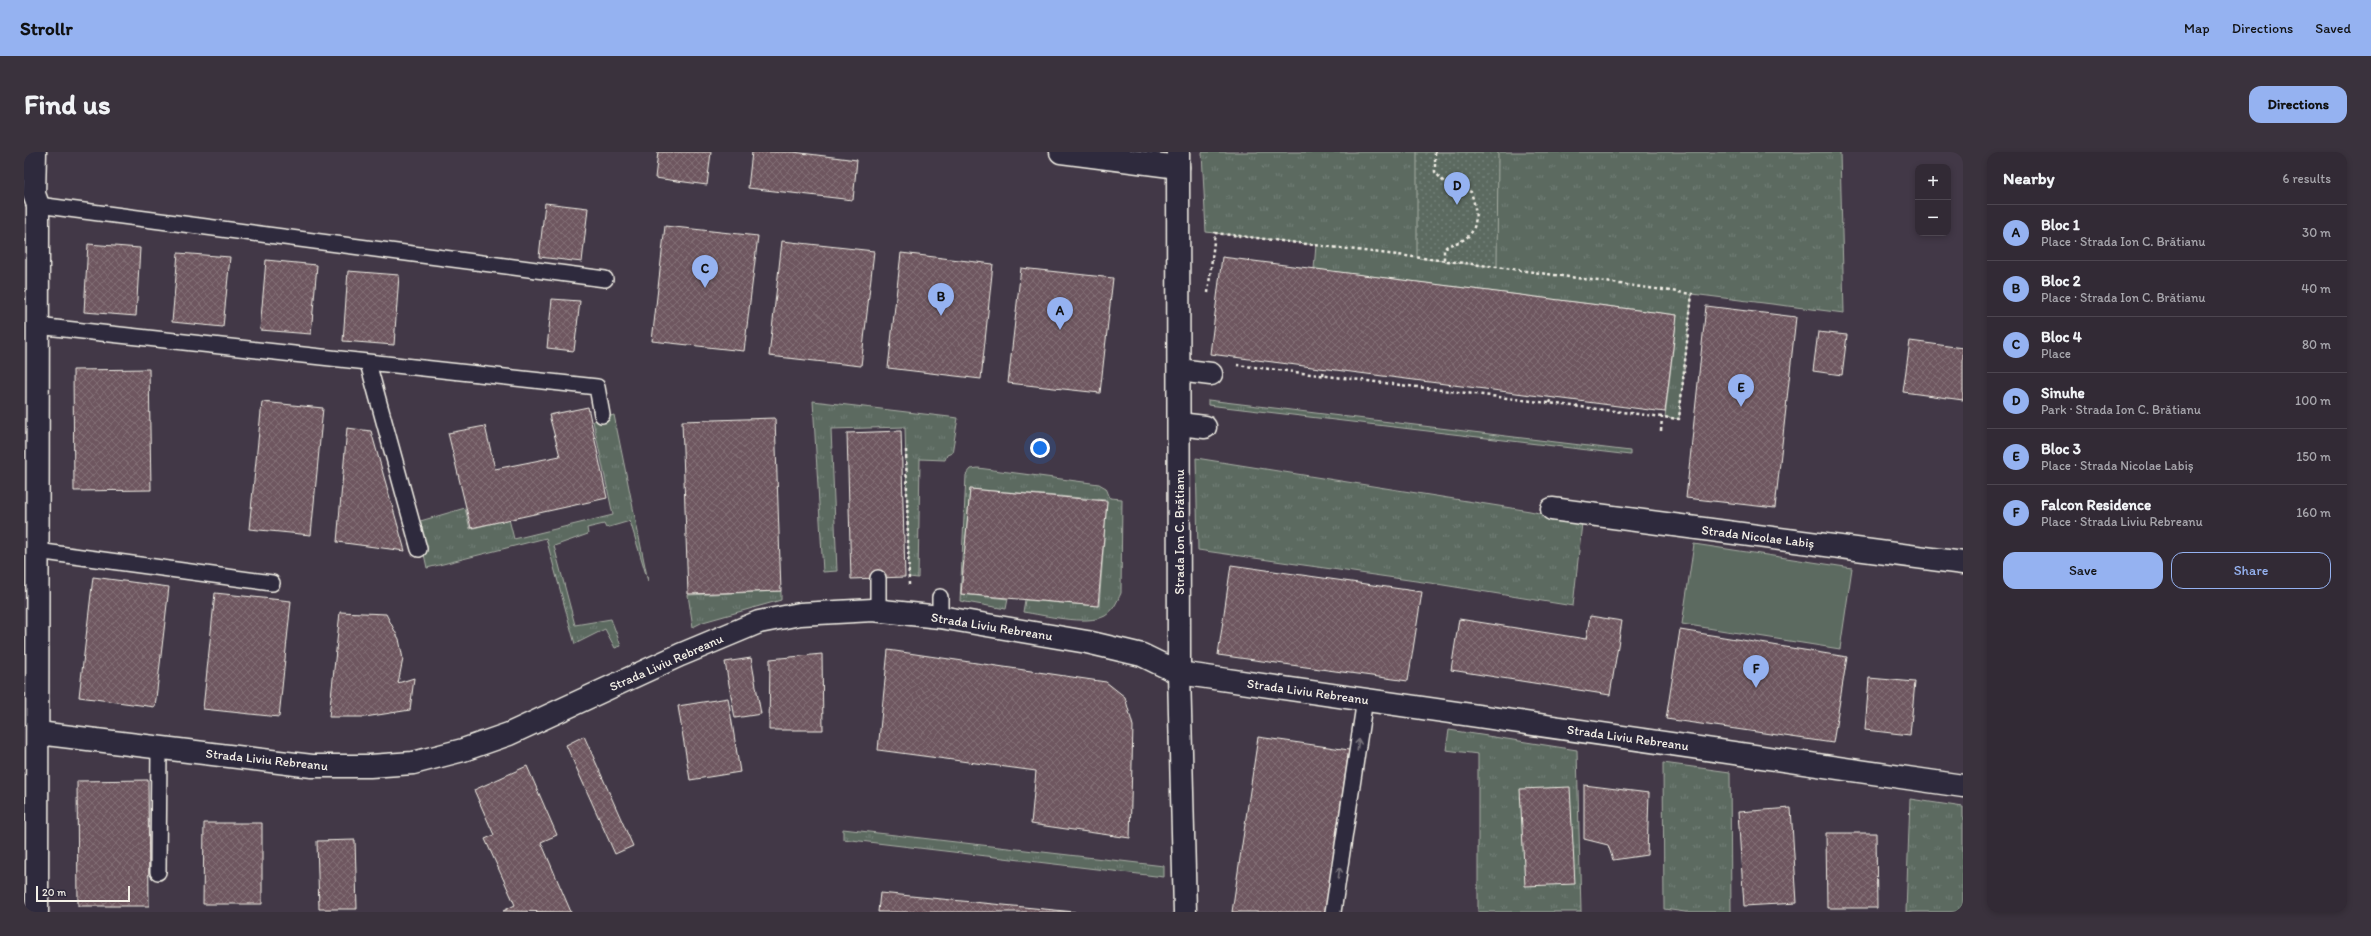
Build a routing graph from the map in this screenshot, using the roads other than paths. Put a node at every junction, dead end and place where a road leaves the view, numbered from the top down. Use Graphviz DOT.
graph roads {
  1 [pos="35,152"];
  2 [pos="1061,152"];
  3 [pos="1178,160"];
  4 [pos="38,206"];
  5 [pos="605,279"];
  6 [pos="37,326"];
  7 [pos="368,363"];
  8 [pos="1179,370"];
  9 [pos="1211,374"];
  10 [pos="31,400"];
  11 [pos="602,416"];
  12 [pos="1178,424"];
  13 [pos="1205,427"];
  14 [pos="31,460"];
  15 [pos="1552,509"];
  16 [pos="419,549"];
  17 [pos="37,550"];
  18 [pos="1963,563"];
  19 [pos="878,578"];
  20 [pos="272,584"];
  21 [pos="878,611"];
  22 [pos="1179,673"];
  23 [pos="1365,699"];
  24 [pos="38,733"];
  25 [pos="159,747"];
  26 [pos="1963,786"];
  27 [pos="30,843"];
  28 [pos="158,872"];
  29 [pos="37,912"];
  30 [pos="1185,912"];
  31 [pos="1333,912"];
  1 -- 4 [label="street"];
  2 -- 3 [label="street"];
  3 -- 8 [label="street, Strada Ion C. Brătianu"];
  4 -- 5 [label="lane"];
  4 -- 6 [label="street"];
  6 -- 7 [label="lane"];
  6 -- 10 [label="street"];
  7 -- 11 [label="lane"];
  7 -- 16 [label="lane"];
  8 -- 9 [label="street"];
  8 -- 12 [label="street, Strada Ion C. Brătianu"];
  10 -- 14 [label="street"];
  12 -- 13 [label="street"];
  12 -- 22 [label="street, Strada Ion C. Brătianu"];
  14 -- 17 [label="street"];
  15 -- 18 [label="street, Strada Nicolae Labiș"];
  17 -- 20 [label="lane"];
  17 -- 24 [label="street"];
  19 -- 21 [label="lane"];
  21 -- 22 [label="street, Strada Liviu Rebreanu"];
  21 -- 25 [label="street, Strada Liviu Rebreanu"];
  22 -- 23 [label="street, Strada Liviu Rebreanu"];
  22 -- 30 [label="street, Strada Ion C. Brătianu"];
  23 -- 26 [label="street, Strada Liviu Rebreanu"];
  31 -- 23 [label="lane, one-way"];
  24 -- 25 [label="street, Strada Liviu Rebreanu"];
  24 -- 27 [label="street"];
  25 -- 28 [label="lane"];
  27 -- 29 [label="street"];
}
